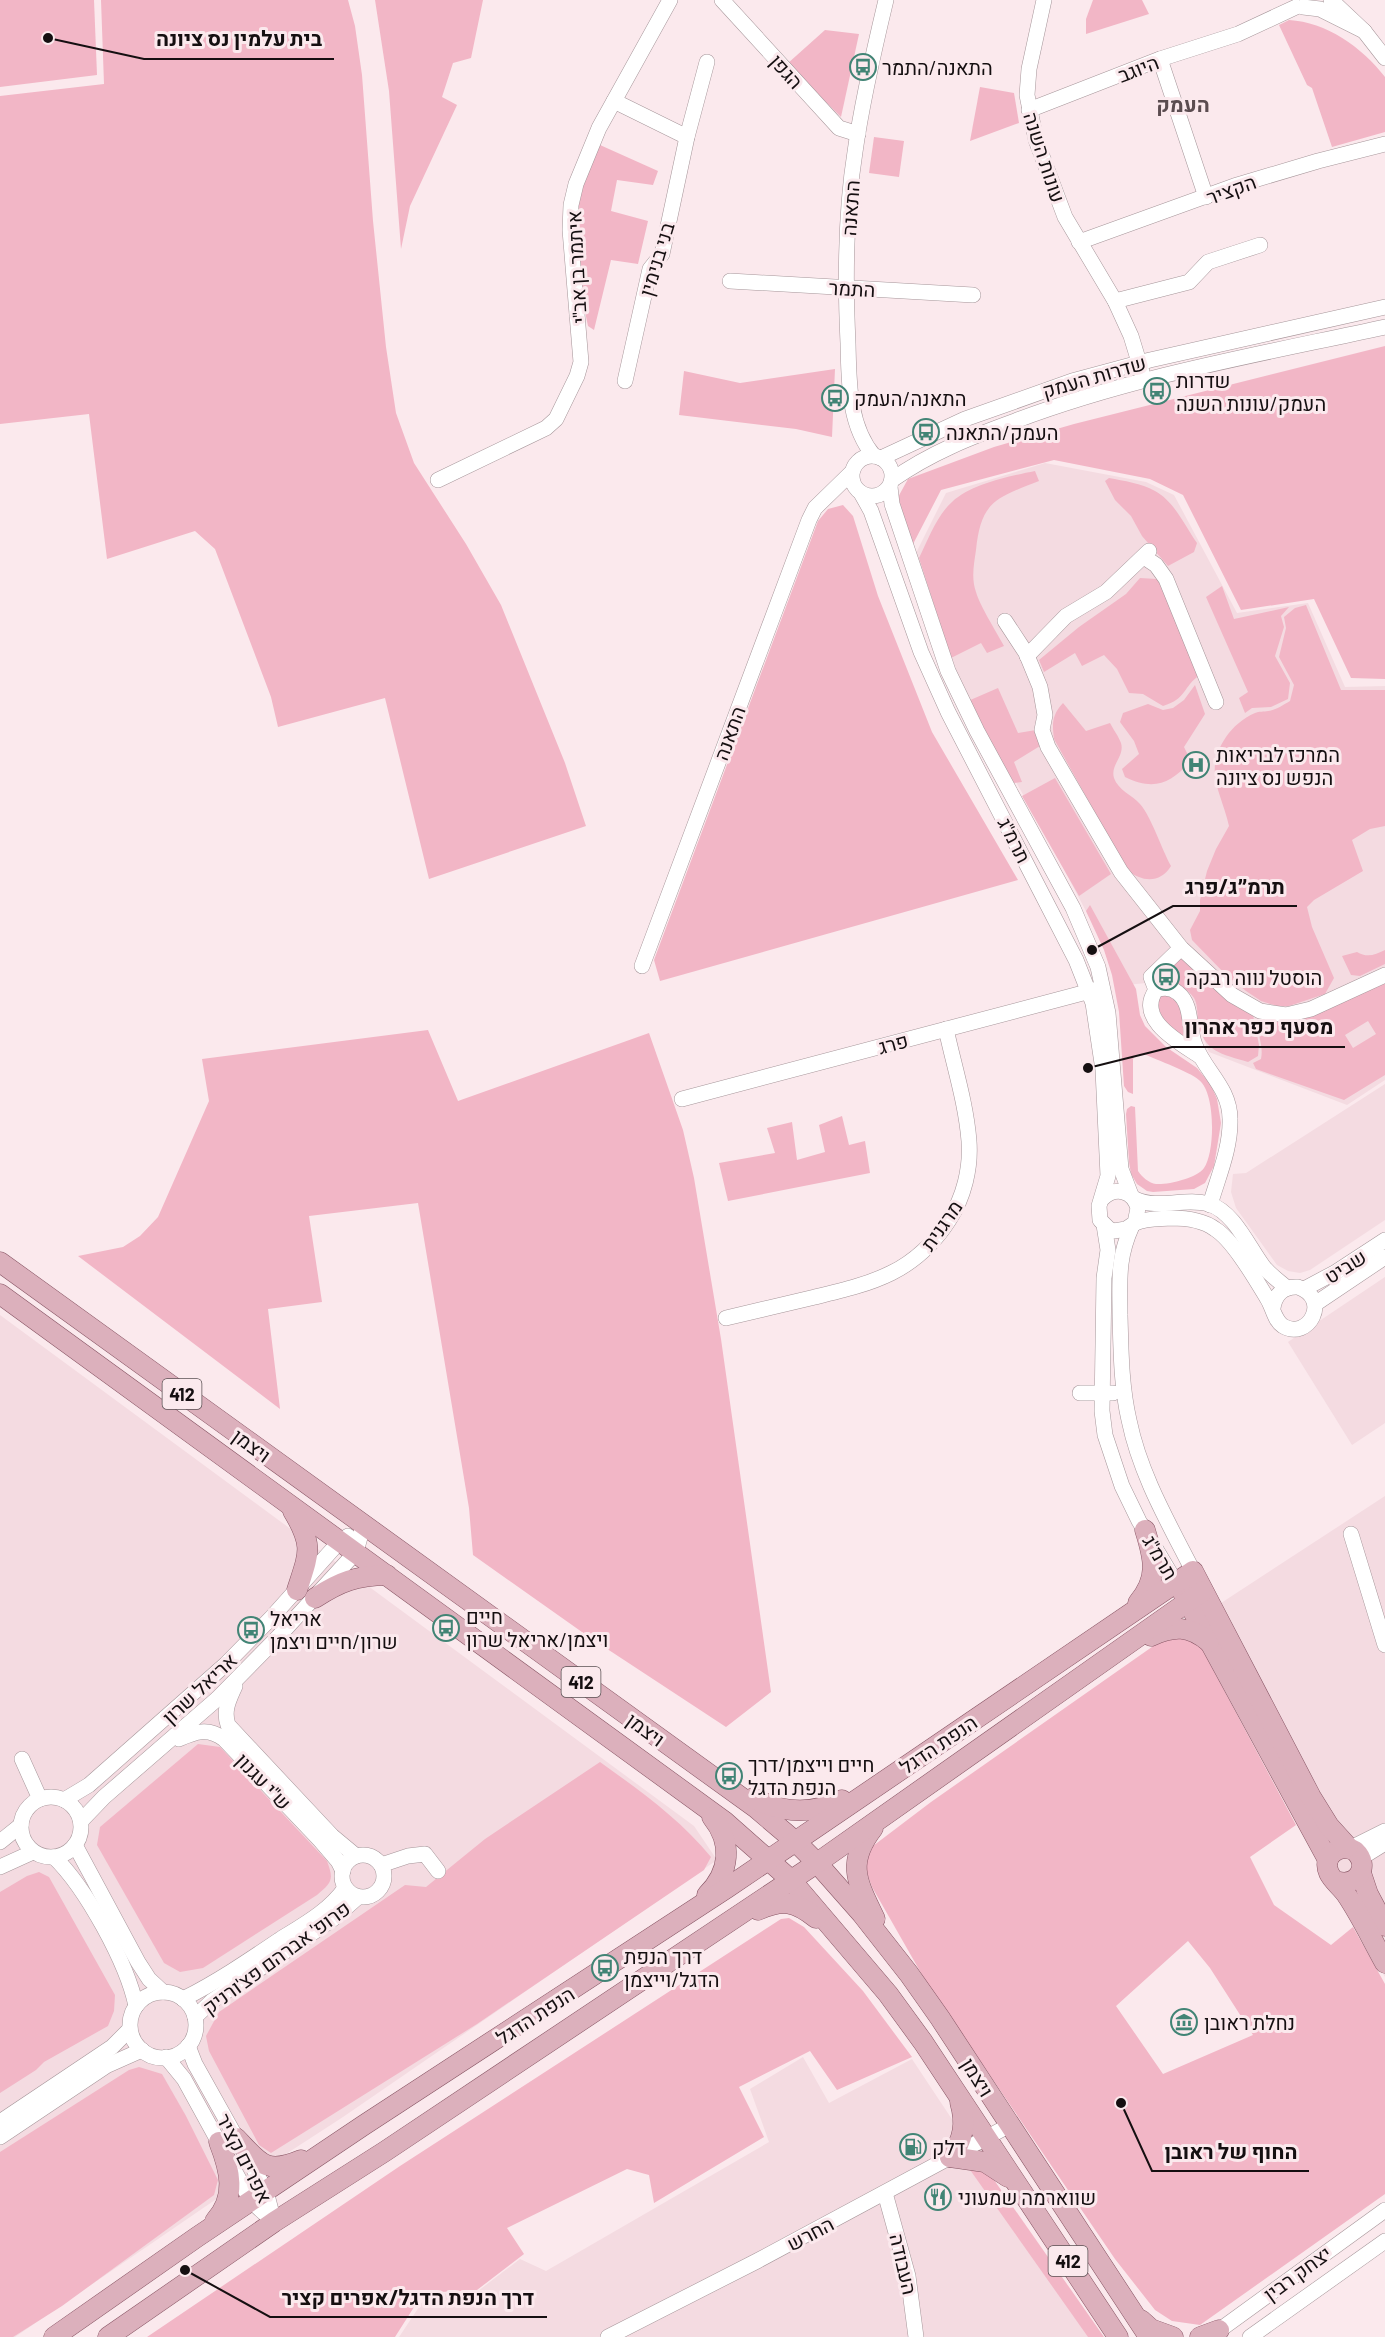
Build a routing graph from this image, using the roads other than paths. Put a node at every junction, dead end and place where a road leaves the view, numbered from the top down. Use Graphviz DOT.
graph roads {
  1 [pos="670,0"];
  2 [pos="722,0"];
  3 [pos="886,0"];
  4 [pos="1044,0"];
  5 [pos="1276,0"];
  6 [pos="1332,0"];
  7 [pos="1300,4"];
  8 [pos="1249,29"];
  9 [pos="1364,31"];
  10 [pos="1385,58"];
  11 [pos="1160,59"];
  12 [pos="707,62"];
  13 [pos="614,101"];
  14 [pos="1029,110"];
  15 [pos="858,134"];
  16 [pos="687,137"];
  17 [pos="1385,144"];
  18 [pos="1206,197"];
  19 [pos="1079,242"];
  20 [pos="1260,245"];
  21 [pos="730,281"];
  22 [pos="846,288"];
  23 [pos="973,296"];
  24 [pos="1115,301"];
  25 [pos="1385,307"];
  26 [pos="1385,327"];
  27 [pos="1139,362"];
  28 [pos="625,381"];
  29 [pos="1144,381"];
  30 [pos="855,418"];
  31 [pos="878,457"];
  32 [pos="854,468"];
  33 [pos="438,480"];
  34 [pos="891,483"];
  35 [pos="859,491"];
  36 [pos="821,502"];
  37 [pos="1005,621"];
  38 [pos="1027,656"];
  39 [pos="1216,702"];
  40 [pos="1181,948"];
  41 [pos="642,966"];
  42 [pos="1385,975"];
  43 [pos="1096,989"];
  44 [pos="1156,990"];
  45 [pos="946,1029"];
  46 [pos="1201,1057"];
  47 [pos="682,1099"];
  48 [pos="1133,1197"];
  49 [pos="1102,1199"];
  50 [pos="1210,1204"];
  51 [pos="1133,1224"];
  52 [pos="1104,1225"];
  53 [pos="1385,1240"];
  54 [pos="1385,1257"];
  55 [pos="0,1262"];
  56 [pos="1287,1288"];
  57 [pos="1304,1289"];
  58 [pos="0,1294"];
  59 [pos="1315,1304"];
  60 [pos="1273,1308"];
  61 [pos="726,1318"];
  62 [pos="1102,1392"];
  63 [pos="1080,1393"];
  64 [pos="1125,1395"];
  65 [pos="289,1503"];
  66 [pos="363,1526"];
  67 [pos="1145,1530"];
  68 [pos="1351,1534"];
  69 [pos="348,1546"];
  70 [pos="1193,1571"];
  71 [pos="387,1575"];
  72 [pos="1175,1581"];
  73 [pos="297,1590"];
  74 [pos="1196,1596"];
  75 [pos="315,1598"];
  76 [pos="1130,1613"];
  77 [pos="1209,1642"];
  78 [pos="1385,1646"];
  79 [pos="1106,1659"];
  80 [pos="239,1678"];
  81 [pos="168,1743"];
  82 [pos="22,1759"];
  83 [pos="908,1765"];
  84 [pos="716,1779"];
  85 [pos="40,1799"];
  86 [pos="64,1800"];
  87 [pos="703,1805"];
  88 [pos="881,1818"];
  89 [pos="81,1821"];
  90 [pos="21,1825"];
  91 [pos="1385,1831"];
  92 [pos="0,1842"];
  93 [pos="796,1842"];
  94 [pos="1385,1843"];
  95 [pos="75,1845"];
  96 [pos="33,1852"];
  97 [pos="356,1856"];
  98 [pos="54,1857"];
  99 [pos="1355,1857"];
  100 [pos="769,1859"];
  101 [pos="1328,1860"];
  102 [pos="817,1863"];
  103 [pos="381,1865"];
  104 [pos="0,1867"];
  105 [pos="343,1871"];
  106 [pos="438,1871"];
  107 [pos="791,1880"];
  108 [pos="1336,1881"];
  109 [pos="352,1892"];
  110 [pos="689,1913"];
  111 [pos="1385,1926"];
  112 [pos="716,1931"];
  113 [pos="839,1935"];
  114 [pos="891,1951"];
  115 [pos="1385,1963"];
  116 [pos="163,1992"];
  117 [pos="183,1999"];
  118 [pos="136,2006"];
  119 [pos="195,2017"];
  120 [pos="130,2029"];
  121 [pos="188,2046"];
  122 [pos="142,2050"];
  123 [pos="166,2057"];
  124 [pos="957,2094"];
  125 [pos="0,2122"];
  126 [pos="1010,2125"];
  127 [pos="0,2137"];
  128 [pos="986,2137"];
  129 [pos="227,2140"];
  130 [pos="326,2151"];
  131 [pos="950,2157"];
  132 [pos="1021,2189"];
  133 [pos="885,2193"];
  134 [pos="258,2196"];
  135 [pos="1385,2210"];
  136 [pos="274,2223"];
  137 [pos="197,2237"];
  138 [pos="1385,2241"];
  139 [pos="1134,2312"];
  140 [pos="1215,2333"];
  141 [pos="1117,2336"];
  142 [pos="54,2337"];
  143 [pos="108,2337"];
  144 [pos="608,2337"];
  145 [pos="916,2337"];
  146 [pos="1149,2337"];
  147 [pos="1173,2337"];
  148 [pos="1200,2337"];
  149 [pos="1250,2337"];
  1 -- 13 [label="street, איתמר בן אב\"י"];
  2 -- 15 [label="street, הגפן"];
  3 -- 15 [label="street, התאנה"];
  4 -- 14 [label="street, עונות השנה"];
  5 -- 8 [label="street, היוגב"];
  6 -- 9 [label="street"];
  7 -- 8 [label="street, היוגב"];
  7 -- 9 [label="street"];
  8 -- 11 [label="street, היוגב"];
  9 -- 10 [label="street"];
  11 -- 14 [label="street, היוגב"];
  11 -- 18 [label="street"];
  12 -- 16 [label="street, בני בנימין"];
  13 -- 16 [label="street"];
  13 -- 33 [label="street, איתמר בן אב\"י"];
  14 -- 19 [label="street, עונות השנה"];
  15 -- 22 [label="street, התאנה"];
  16 -- 28 [label="street, בני בנימין"];
  17 -- 18 [label="street, הקציר"];
  18 -- 19 [label="street, הקציר"];
  19 -- 24 [label="street, עונות השנה"];
  20 -- 24 [label="street"];
  21 -- 22 [label="street, התמר"];
  22 -- 23 [label="street, התמר"];
  22 -- 30 [label="street, התאנה"];
  24 -- 27 [label="street, עונות השנה"];
  25 -- 27 [label="street, שדרות העמק"];
  26 -- 29 [label="street, שדרות העמק"];
  27 -- 29 [label="street, עונות השנה"];
  27 -- 31 [label="street, שדרות העמק"];
  29 -- 34 [label="street, שדרות העמק"];
  30 -- 31 [label="street, התאנה"];
  30 -- 32 [label="street, התאנה"];
  31 -- 32 [label="street"];
  31 -- 34 [label="street"];
  32 -- 35 [label="street"];
  32 -- 36 [label="street, התאנה"];
  34 -- 35 [label="street"];
  34 -- 43 [label="street, תרמ\"ג"];
  35 -- 36 [label="street"];
  35 -- 43 [label="street, תרמ\"ג"];
  36 -- 41 [label="street, התאנה"];
  37 -- 38 [label="street"];
  38 -- 39 [label="street"];
  38 -- 40 [label="street"];
  40 -- 42 [label="street"];
  40 -- 44 [label="street"];
  43 -- 45 [label="street, פרג"];
  43 -- 48 [label="street, תרמ\"ג"];
  43 -- 49 [label="street, תרמ\"ג"];
  44 -- 46 [label="street"];
  44 -- 46 [label="street"];
  45 -- 47 [label="street, פרג"];
  45 -- 61 [label="street, מרגנית"];
  46 -- 50 [label="street"];
  48 -- 49 [label="street"];
  48 -- 50 [label="street"];
  48 -- 51 [label="street"];
  49 -- 52 [label="street"];
  50 -- 56 [label="street"];
  51 -- 52 [label="street"];
  51 -- 60 [label="street"];
  51 -- 64 [label="street, תרמ\"ג"];
  52 -- 62 [label="street, תרמ\"ג"];
  53 -- 57 [label="street, שביט"];
  54 -- 59 [label="street, שביט"];
  55 -- 66 [label="main road, ויצמן / 412"];
  56 -- 57 [label="street"];
  56 -- 60 [label="street"];
  57 -- 59 [label="street"];
  58 -- 65 [label="main road, ויצמן / 412"];
  59 -- 60 [label="street"];
  62 -- 63 [label="street"];
  62 -- 64 [label="street"];
  62 -- 67 [label="street, תרמ\"ג"];
  64 -- 70 [label="street, תרמ\"ג"];
  65 -- 69 [label="main road, ויצמן / 412"];
  65 -- 73 [label="main road"];
  66 -- 69 [label="street, אריאל שרון"];
  66 -- 84 [label="main road, ויצמן / 412"];
  67 -- 72 [label="street, תרמ\"ג"];
  67 -- 76 [label="main road"];
  68 -- 78 [label="street"];
  69 -- 71 [label="main road, ויצמן / 412"];
  69 -- 73 [label="street, אריאל שרון"];
  69 -- 75 [label="street, אריאל שרון"];
  70 -- 72 [label="main road, הנפת הדגל"];
  70 -- 74 [label="main road, תרמ\"ג"];
  71 -- 75 [label="main road"];
  71 -- 87 [label="main road, ויצמן / 412"];
  72 -- 74 [label="main road, תרמ\"ג"];
  72 -- 76 [label="main road, הנפת הדגל"];
  73 -- 86 [label="street, אריאל שרון"];
  74 -- 77 [label="main road, תרמ\"ג"];
  74 -- 79 [label="main road, הנפת הדגל"];
  74 -- 99 [label="main road, תרמ\"ג"];
  75 -- 80 [label="street, אריאל שרון"];
  76 -- 83 [label="main road, הנפת הדגל"];
  77 -- 79 [label="main road"];
  77 -- 101 [label="main road, תרמ\"ג"];
  79 -- 88 [label="main road, הנפת הדגל"];
  80 -- 81 [label="street, אריאל שרון"];
  80 -- 97 [label="street, ש\"י עגנון"];
  81 -- 89 [label="street, אריאל שרון"];
  81 -- 105 [label="street, ש\"י עגנון"];
  82 -- 85 [label="street"];
  83 -- 84 [label="main road"];
  83 -- 93 [label="main road, הנפת הדגל"];
  84 -- 93 [label="main road, ויצמן / 412"];
  85 -- 86 [label="street"];
  85 -- 90 [label="street"];
  86 -- 89 [label="street"];
  87 -- 100 [label="main road, ויצמן / 412"];
  87 -- 110 [label="main road"];
  88 -- 102 [label="main road, הנפת הדגל"];
  88 -- 114 [label="main road"];
  89 -- 95 [label="street"];
  90 -- 92 [label="street"];
  90 -- 96 [label="street"];
  91 -- 99 [label="street"];
  93 -- 100 [label="main road, הנפת הדגל"];
  93 -- 102 [label="main road, ויצמן / 412"];
  94 -- 99 [label="street"];
  95 -- 98 [label="street"];
  95 -- 116 [label="street"];
  96 -- 98 [label="street"];
  96 -- 104 [label="street"];
  97 -- 103 [label="street"];
  97 -- 105 [label="street"];
  98 -- 118 [label="street"];
  99 -- 101 [label="main road"];
  99 -- 108 [label="main road"];
  99 -- 111 [label="main road, תרמ\"ג"];
  100 -- 107 [label="main road, ויצמן / 412"];
  100 -- 110 [label="main road, הנפת הדגל"];
  101 -- 108 [label="main road, תרמ\"ג"];
  102 -- 107 [label="main road, הנפת הדגל"];
  102 -- 114 [label="main road, ויצמן / 412"];
  103 -- 106 [label="street"];
  103 -- 109 [label="street"];
  105 -- 109 [label="street"];
  107 -- 112 [label="main road, הנפת הדגל"];
  107 -- 113 [label="main road, ויצמן / 412"];
  108 -- 115 [label="main road"];
  109 -- 117 [label="street, פרופ' אברהם פצ'ורניק"];
  109 -- 119 [label="street, פרופ' אברהם פצ'ורניק"];
  110 -- 130 [label="main road, הנפת הדגל"];
  112 -- 113 [label="main road"];
  112 -- 136 [label="main road, הנפת הדגל"];
  113 -- 124 [label="main road, ויצמן / 412"];
  114 -- 126 [label="main road, ויצמן / 412"];
  116 -- 117 [label="street"];
  116 -- 118 [label="street"];
  117 -- 119 [label="street"];
  118 -- 120 [label="street"];
  119 -- 121 [label="street"];
  120 -- 122 [label="street"];
  120 -- 125 [label="street"];
  121 -- 123 [label="street"];
  121 -- 129 [label="street, אפרים קציר"];
  122 -- 123 [label="street"];
  122 -- 127 [label="street"];
  123 -- 129 [label="street, אפרים קציר"];
  124 -- 128 [label="main road, ויצמן / 412"];
  124 -- 131 [label="main road"];
  126 -- 128 [label="street, החרש"];
  126 -- 139 [label="main road, ויצמן / 412"];
  128 -- 131 [label="street, החרש"];
  128 -- 132 [label="main road, ויצמן / 412"];
  129 -- 130 [label="main road"];
  129 -- 134 [label="street, אפרים קציר"];
  129 -- 137 [label="main road"];
  130 -- 134 [label="main road, הנפת הדגל"];
  131 -- 132 [label="main road"];
  131 -- 133 [label="street, החרש"];
  132 -- 141 [label="main road, ויצמן / 412"];
  133 -- 144 [label="street, החרש"];
  133 -- 145 [label="street, העבודה"];
  134 -- 136 [label="street, אפרים קציר"];
  134 -- 137 [label="main road, הנפת הדגל"];
  135 -- 140 [label="street, יצחק רבין"];
  136 -- 143 [label="main road, הנפת הדגל"];
  137 -- 142 [label="main road, הנפת הדגל"];
  138 -- 149 [label="street, יצחק רבין"];
  139 -- 146 [label="main road, ויצמן / 412"];
  139 -- 147 [label="main road"];
  140 -- 148 [label="main road"];
}
